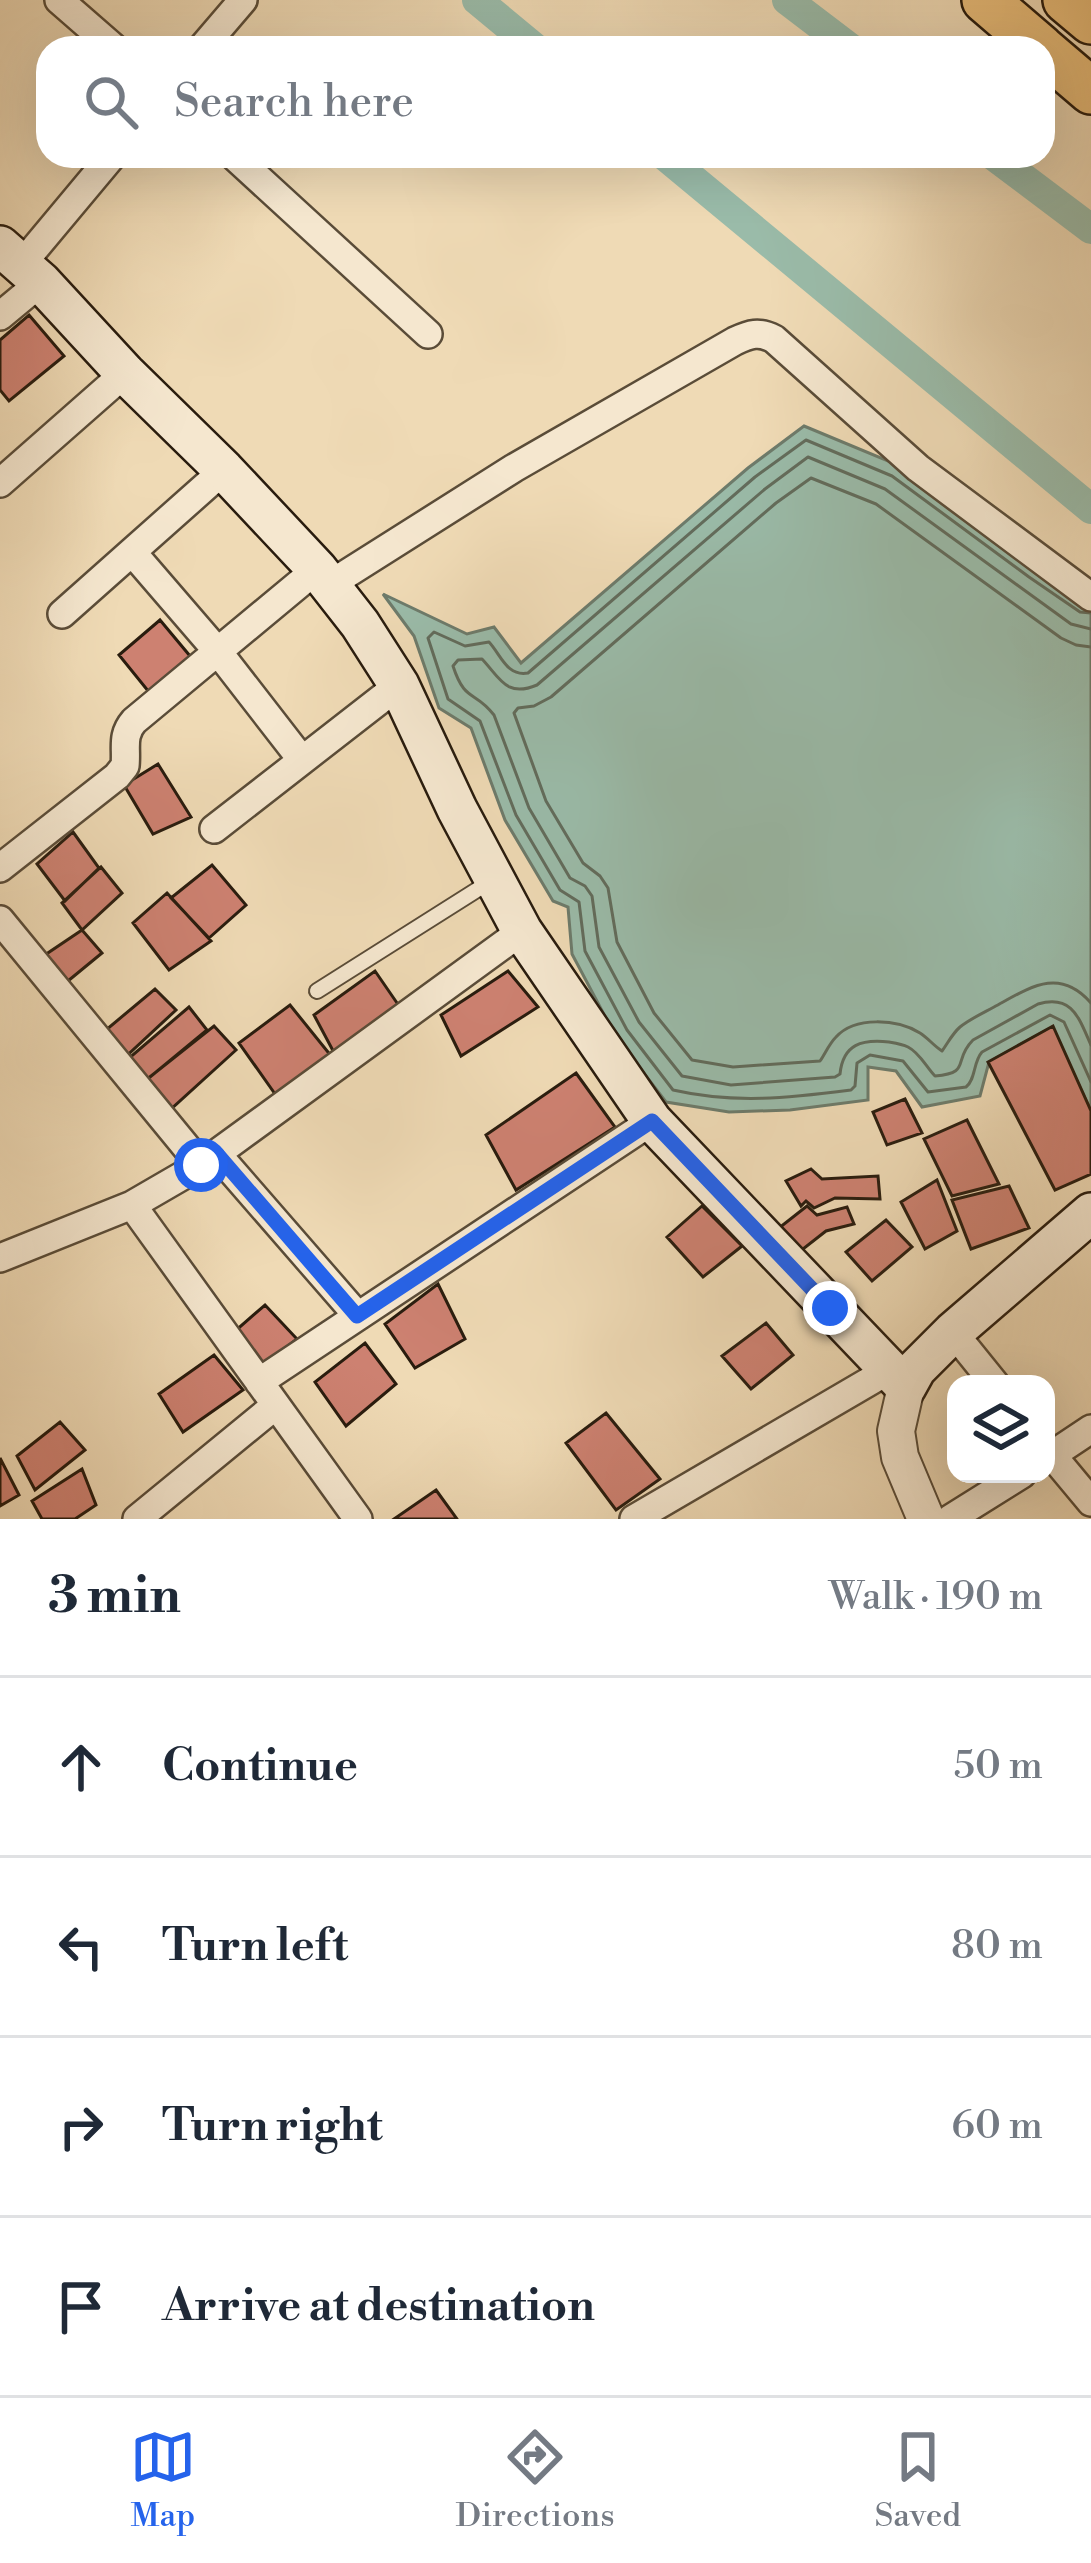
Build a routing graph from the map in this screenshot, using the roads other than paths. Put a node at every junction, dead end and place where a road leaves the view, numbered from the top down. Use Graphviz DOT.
graph roads {
  1 [pos="59,0"];
  2 [pos="242,0"];
  3 [pos="985,0"];
  4 [pos="1066,0"];
  5 [pos="1091,21"];
  6 [pos="100,36"];
  7 [pos="212,36"];
  8 [pos="1027,36"];
  9 [pos="1055,60"];
  10 [pos="1091,91"];
  11 [pos="102,168"];
  12 [pos="247,168"];
  13 [pos="20,264"];
  14 [pos="0,316"];
  15 [pos="428,334"];
  16 [pos="125,374"];
  17 [pos="224,470"];
  18 [pos="0,483"];
  19 [pos="132,552"];
  20 [pos="323,577"];
  21 [pos="1091,597"];
  22 [pos="62,614"];
  23 [pos="219,653"];
  24 [pos="398,685"];
  25 [pos="302,760"];
  26 [pos="214,829"];
  27 [pos="0,868"];
  28 [pos="494,879"];
  29 [pos="0,920"];
  30 [pos="522,931"];
  31 [pos="317,991"];
  32 [pos="652,1121"];
  33 [pos="209,1160"];
  34 [pos="132,1205"];
  35 [pos="1091,1213"];
  36 [pos="0,1258"];
  37 [pos="357,1316"];
  38 [pos="953,1332"];
  39 [pos="988,1375"];
  40 [pos="897,1379"];
  41 [pos="268,1393"];
  42 [pos="1091,1430"];
  43 [pos="1055,1450"];
  44 [pos="1055,1462"];
  45 [pos="1008,1483"];
  46 [pos="1091,1502"];
  47 [pos="137,1519"];
  48 [pos="358,1519"];
  49 [pos="634,1519"];
  50 [pos="926,1519"];
  51 [pos="950,1519"];
  1 -- 6 [label="street"];
  2 -- 7 [label="street"];
  3 -- 8 [label="main road"];
  4 -- 5 [label="main road"];
  9 -- 10 [label="main road"];
  11 -- 13 [label="street"];
  12 -- 15 [label="street"];
  13 -- 14 [label="street"];
  13 -- 16 [label="main road"];
  16 -- 17 [label="main road"];
  16 -- 18 [label="street"];
  17 -- 19 [label="street"];
  17 -- 20 [label="main road"];
  19 -- 22 [label="street"];
  19 -- 23 [label="street"];
  20 -- 21 [label="street"];
  20 -- 23 [label="street"];
  20 -- 24 [label="main road"];
  23 -- 25 [label="street"];
  23 -- 27 [label="street"];
  24 -- 25 [label="street"];
  24 -- 28 [label="main road"];
  25 -- 26 [label="street"];
  28 -- 30 [label="main road"];
  28 -- 31 [label="lane"];
  29 -- 33 [label="street"];
  30 -- 32 [label="main road"];
  30 -- 33 [label="street"];
  32 -- 37 [label="street"];
  32 -- 40 [label="main road"];
  33 -- 34 [label="street"];
  33 -- 37 [label="street"];
  34 -- 36 [label="street"];
  34 -- 41 [label="street"];
  35 -- 38 [label="main road"];
  37 -- 41 [label="street"];
  38 -- 39 [label="street"];
  38 -- 40 [label="main road"];
  40 -- 49 [label="street"];
  40 -- 50 [label="street"];
  41 -- 47 [label="street"];
  41 -- 48 [label="street"];
  42 -- 43 [label="street"];
  44 -- 46 [label="street"];
  45 -- 51 [label="street"];
}
